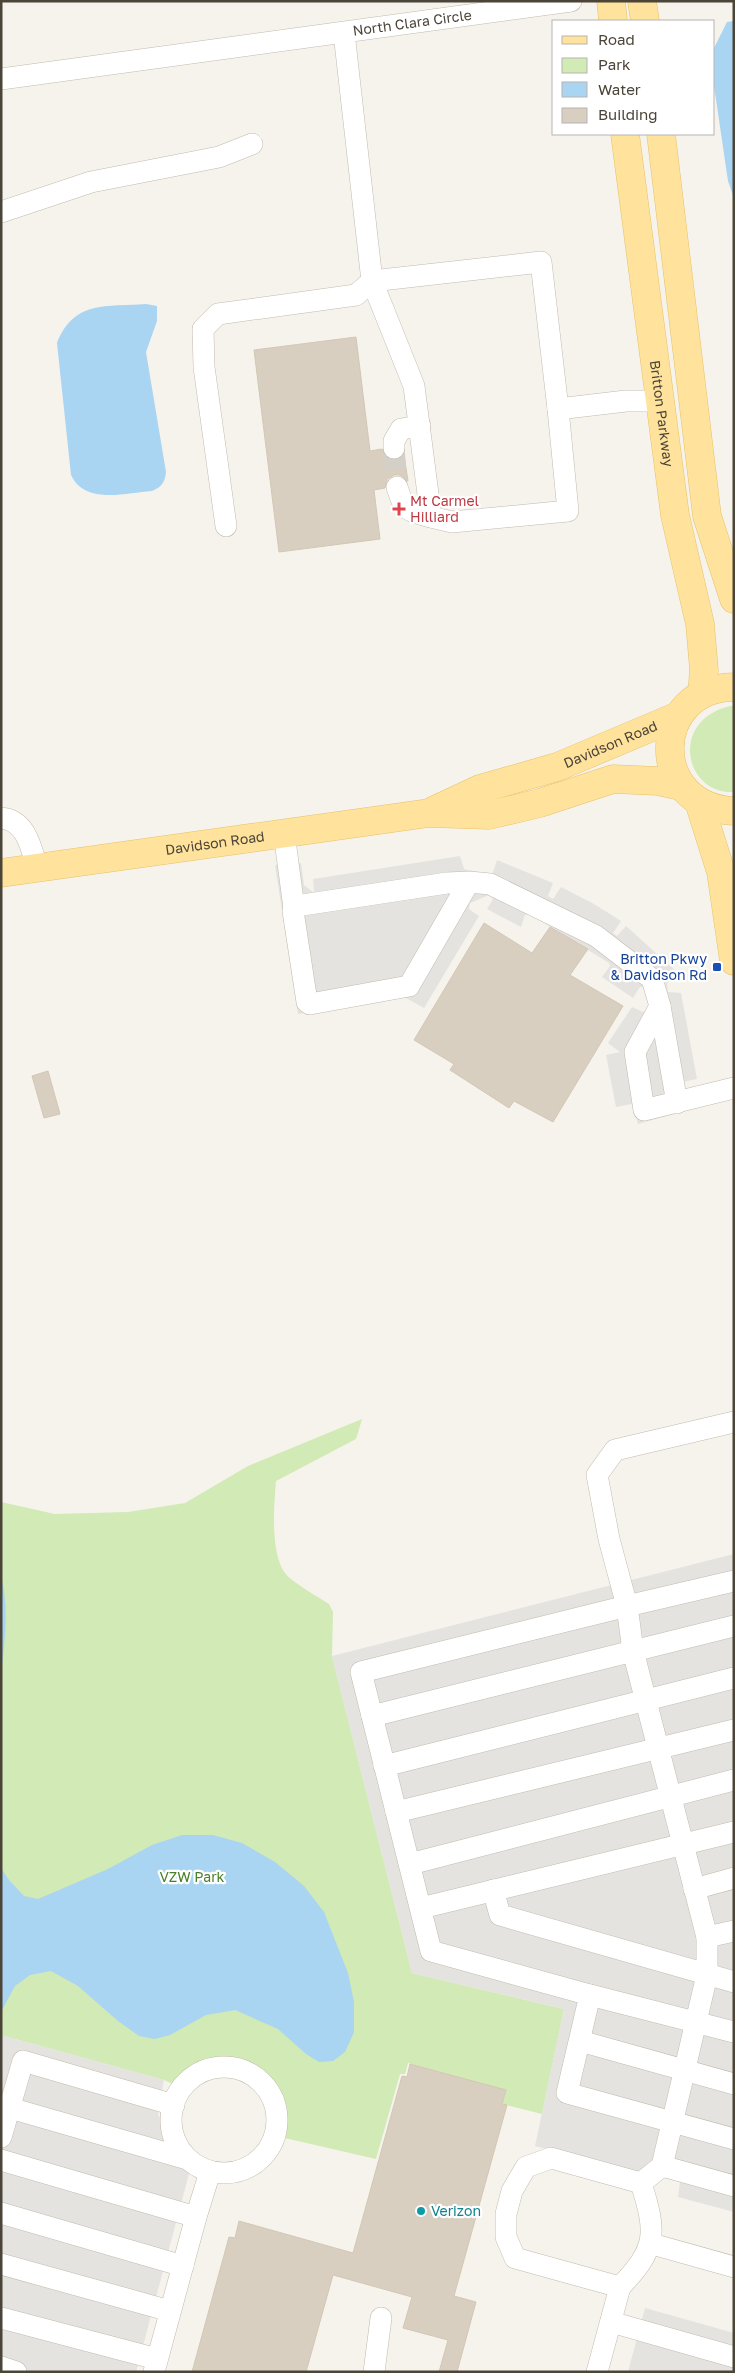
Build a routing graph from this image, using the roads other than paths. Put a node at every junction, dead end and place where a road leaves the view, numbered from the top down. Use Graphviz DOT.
graph roads {
  1 [pos="571,1"];
  2 [pos="611,1"];
  3 [pos="642,1"];
  4 [pos="613,20"];
  5 [pos="645,20"];
  6 [pos="344,34"];
  7 [pos="1,79"];
  8 [pos="625,135"];
  9 [pos="661,135"];
  10 [pos="252,144"];
  11 [pos="1,212"];
  12 [pos="372,280"];
  13 [pos="659,401"];
  14 [pos="558,408"];
  15 [pos="420,426"];
  16 [pos="394,448"];
  17 [pos="397,487"];
  18 [pos="431,517"];
  19 [pos="226,526"];
  20 [pos="734,599"];
  21 [pos="734,687"];
  22 [pos="702,694"];
  23 [pos="678,716"];
  24 [pos="690,794"];
  25 [pos="734,811"];
  26 [pos="429,813"];
  27 [pos="1,818"];
  28 [pos="284,833"];
  29 [pos="38,867"];
  30 [pos="1,873"];
  31 [pos="469,882"];
  32 [pos="294,908"];
  33 [pos="734,961"];
  34 [pos="660,1006"];
  35 [pos="734,1088"];
  36 [pos="677,1103"];
  37 [pos="734,1422"];
  38 [pos="734,1581"];
  39 [pos="626,1606"];
  40 [pos="734,1626"];
  41 [pos="633,1651"];
  42 [pos="734,1678"];
  43 [pos="645,1701"];
  44 [pos="372,1716"];
  45 [pos="734,1730"];
  46 [pos="659,1747"];
  47 [pos="384,1766"];
  48 [pos="734,1780"];
  49 [pos="670,1796"];
  50 [pos="396,1812"];
  51 [pos="734,1832"];
  52 [pos="683,1843"];
  53 [pos="410,1864"];
  54 [pos="734,1878"];
  55 [pos="694,1889"];
  56 [pos="493,1890"];
  57 [pos="421,1908"];
  58 [pos="734,1931"];
  59 [pos="707,1937"];
  60 [pos="707,1975"];
  61 [pos="734,1982"];
  62 [pos="590,1995"];
  63 [pos="696,2022"];
  64 [pos="734,2032"];
  65 [pos="580,2041"];
  66 [pos="685,2071"];
  67 [pos="734,2084"];
  68 [pos="174,2105"];
  69 [pos="10,2108"];
  70 [pos="672,2123"];
  71 [pos="1,2137"];
  72 [pos="734,2139"];
  73 [pos="187,2159"];
  74 [pos="1,2160"];
  75 [pos="662,2166"];
  76 [pos="210,2172"];
  77 [pos="642,2183"];
  78 [pos="734,2186"];
  79 [pos="1,2213"];
  80 [pos="196,2217"];
  81 [pos="652,2244"];
  82 [pos="1,2264"];
  83 [pos="183,2266"];
  84 [pos="734,2267"];
  85 [pos="620,2287"];
  86 [pos="170,2311"];
  87 [pos="1,2318"];
  88 [pos="381,2318"];
  89 [pos="610,2322"];
  90 [pos="734,2357"];
  91 [pos="156,2365"];
  92 [pos="1,2367"];
  93 [pos="16,2372"];
  94 [pos="374,2372"];
  95 [pos="597,2372"];
  1 -- 6 [label="street, North Clara Circle"];
  2 -- 4 [label="main road"];
  3 -- 5 [label="main road"];
  6 -- 7 [label="street, North Clara Circle"];
  6 -- 12 [label="street"];
  8 -- 13 [label="main road, Britton Parkway"];
  9 -- 20 [label="main road"];
  10 -- 11 [label="street"];
  12 -- 14 [label="street"];
  12 -- 15 [label="street"];
  12 -- 19 [label="street"];
  13 -- 14 [label="street"];
  13 -- 22 [label="main road, Britton Parkway"];
  14 -- 18 [label="street"];
  15 -- 16 [label="street"];
  15 -- 18 [label="street"];
  17 -- 18 [label="street"];
  21 -- 22 [label="main road"];
  22 -- 23 [label="main road"];
  23 -- 24 [label="main road"];
  23 -- 26 [label="main road, Davidson Road"];
  24 -- 25 [label="main road, Davidson Road"];
  24 -- 26 [label="main road, Davidson Road"];
  24 -- 33 [label="main road"];
  26 -- 28 [label="main road, Davidson Road"];
  27 -- 29 [label="street"];
  28 -- 29 [label="main road, Davidson Road"];
  28 -- 32 [label="street"];
  29 -- 30 [label="main road, Davidson Road"];
  31 -- 32 [label="street"];
  31 -- 32 [label="street"];
  31 -- 34 [label="street"];
  34 -- 36 [label="street"];
  34 -- 36 [label="street"];
  35 -- 36 [label="street"];
  37 -- 39 [label="street"];
  38 -- 39 [label="street"];
  39 -- 41 [label="street"];
  39 -- 44 [label="street"];
  40 -- 41 [label="street"];
  41 -- 43 [label="street"];
  41 -- 44 [label="street"];
  42 -- 43 [label="street"];
  43 -- 46 [label="street"];
  43 -- 47 [label="street"];
  44 -- 47 [label="street"];
  45 -- 46 [label="street"];
  46 -- 49 [label="street"];
  46 -- 50 [label="street"];
  47 -- 50 [label="street"];
  48 -- 49 [label="street"];
  49 -- 52 [label="street"];
  49 -- 53 [label="street"];
  50 -- 53 [label="street"];
  51 -- 52 [label="street"];
  52 -- 55 [label="street"];
  52 -- 56 [label="street"];
  53 -- 57 [label="street"];
  54 -- 55 [label="street"];
  55 -- 59 [label="street"];
  56 -- 57 [label="street"];
  56 -- 60 [label="street"];
  57 -- 62 [label="street"];
  58 -- 59 [label="street"];
  59 -- 60 [label="street"];
  60 -- 61 [label="street"];
  60 -- 63 [label="street"];
  62 -- 63 [label="street"];
  62 -- 65 [label="street"];
  63 -- 64 [label="street"];
  63 -- 66 [label="street"];
  65 -- 66 [label="street"];
  65 -- 70 [label="street"];
  66 -- 67 [label="street"];
  66 -- 70 [label="street"];
  68 -- 69 [label="street"];
  68 -- 73 [label="street"];
  68 -- 76 [label="street"];
  69 -- 71 [label="street"];
  69 -- 73 [label="street"];
  70 -- 72 [label="street"];
  70 -- 75 [label="street"];
  73 -- 76 [label="street"];
  74 -- 80 [label="street"];
  75 -- 77 [label="street"];
  75 -- 78 [label="street"];
  76 -- 80 [label="street"];
  77 -- 81 [label="street"];
  77 -- 85 [label="street"];
  79 -- 83 [label="street"];
  80 -- 83 [label="street"];
  81 -- 84 [label="street"];
  81 -- 85 [label="street"];
  82 -- 86 [label="street"];
  83 -- 86 [label="street"];
  85 -- 89 [label="street"];
  86 -- 91 [label="street"];
  87 -- 91 [label="street"];
  88 -- 94 [label="street"];
  89 -- 90 [label="street"];
  89 -- 95 [label="street"];
  92 -- 93 [label="street"];
}
